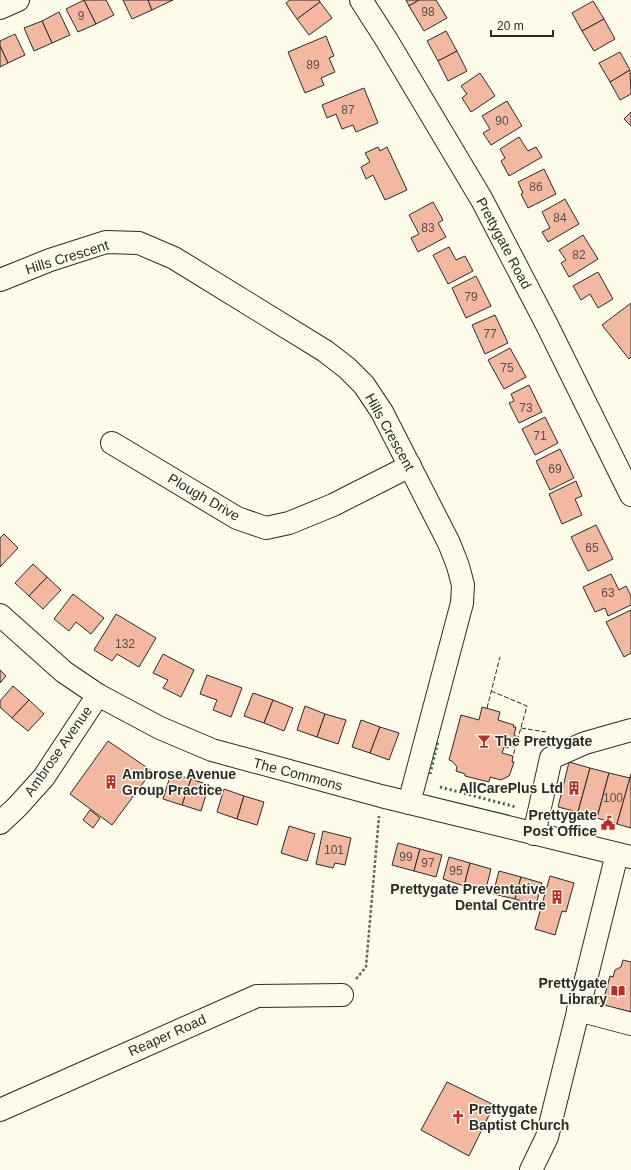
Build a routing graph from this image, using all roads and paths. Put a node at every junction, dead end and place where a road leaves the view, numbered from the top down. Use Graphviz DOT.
graph roads {
  1 [pos="18,0"];
  2 [pos="361,0"];
  3 [pos="0,8"];
  4 [pos="0,280"];
  5 [pos="112,443"];
  6 [pos="410,466"];
  7 [pos="631,496"];
  8 [pos="0,615"];
  9 [pos="98,695"];
  10 [pos="631,730"];
  11 [pos="381,796"];
  12 [pos="409,803"];
  13 [pos="0,823"];
  14 [pos="534,834"];
  15 [pos="624,855"];
  16 [pos="342,994"];
  17 [pos="578,1010"];
  18 [pos="631,1024"];
  19 [pos="0,1110"];
  20 [pos="530,1170"];
  1 -- 3 [label="street"];
  2 -- 7 [label="street, Prettygate Road"];
  4 -- 6 [label="street, Hills Crescent"];
  5 -- 6 [label="street, Plough Drive"];
  6 -- 12 [label="street, Hills Crescent"];
  8 -- 9 [label="street, The Commons"];
  9 -- 11 [label="street, The Commons"];
  9 -- 13 [label="street, Ambrose Avenue"];
  10 -- 14 [label="street"];
  11 -- 12 [label="street, The Commons"];
  11 -- 16 [label="path"];
  12 -- 14 [label="street, The Commons"];
  14 -- 15 [label="street, The Commons"];
  15 -- 17 [label="street"];
  16 -- 19 [label="street, Reaper Road"];
  17 -- 18 [label="street"];
  17 -- 20 [label="street"];
}
